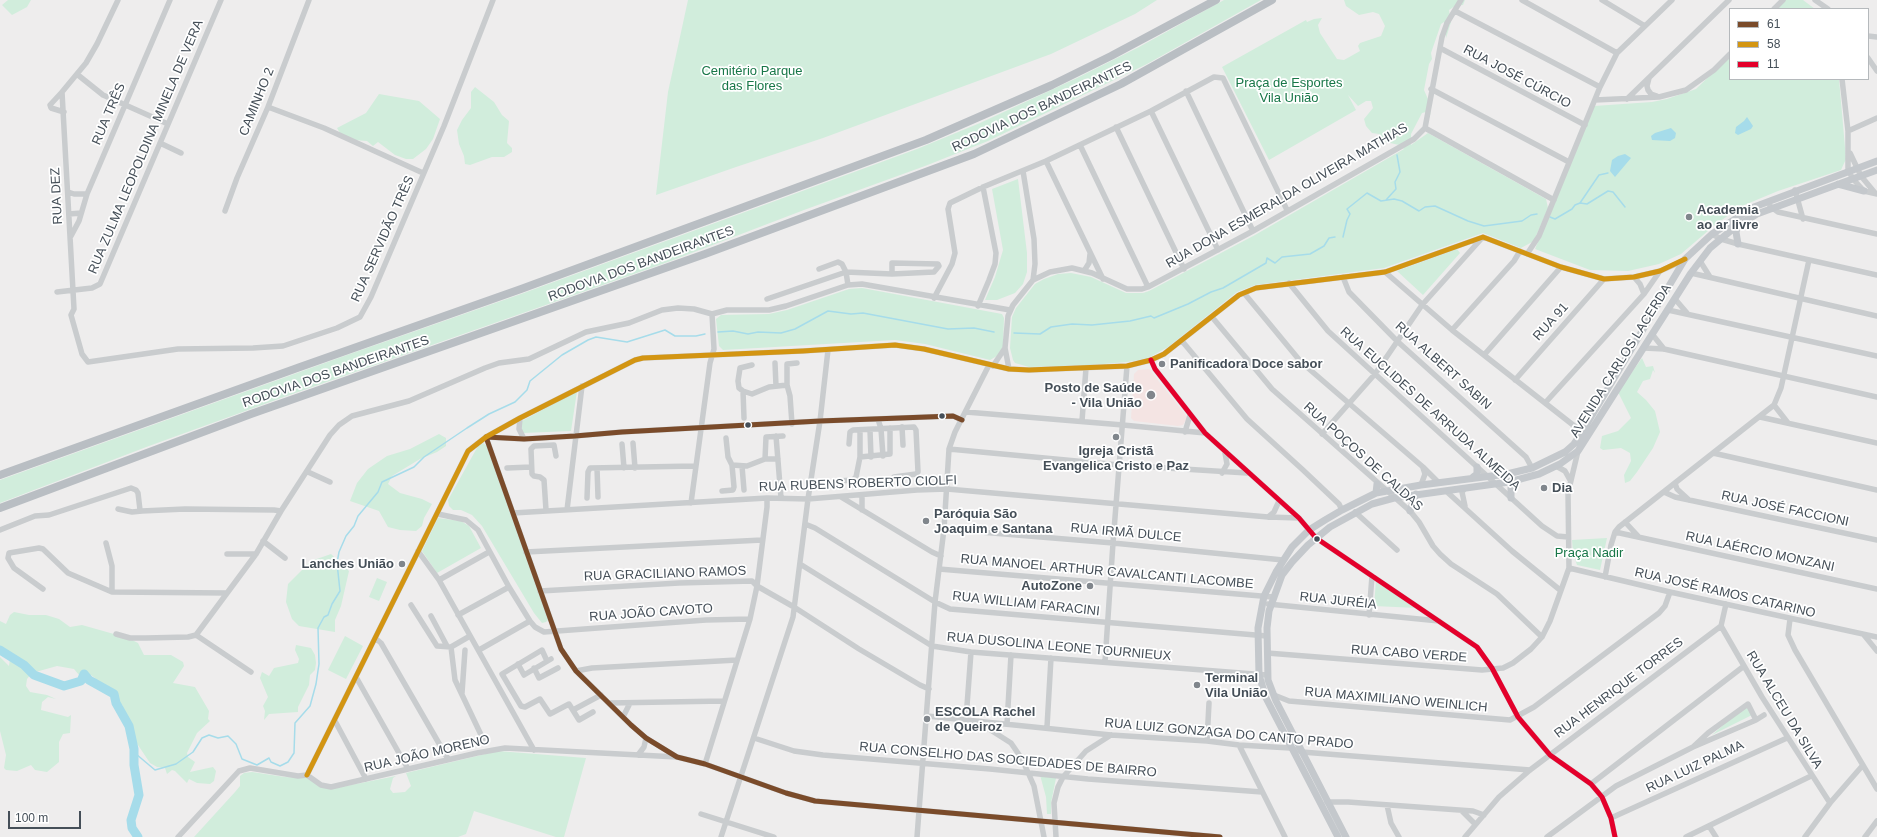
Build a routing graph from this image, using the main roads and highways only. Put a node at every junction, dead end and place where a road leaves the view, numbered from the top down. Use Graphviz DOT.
graph roads {
  1 [pos="1216,0"];
  2 [pos="1272,0"];
  3 [pos="1877,161"];
  4 [pos="1877,170"];
  5 [pos="1838,184"];
  6 [pos="1864,191"];
  7 [pos="1738,226"];
  8 [pos="1738,244"];
  9 [pos="1477,467"];
  10 [pos="0,475"];
  11 [pos="1473,477"];
  12 [pos="1514,481"];
  13 [pos="1377,484"];
  14 [pos="1376,494"];
  15 [pos="1416,494"];
  16 [pos="1511,498"];
  17 [pos="0,508"];
  18 [pos="1410,511"];
  19 [pos="1324,800"];
  20 [pos="1338,837"];
  21 [pos="1346,837"];
  1 -- 10 [label="highway, RODOVIA DOS BANDEIRANTES"];
  2 -- 17 [label="highway, RODOVIA DOS BANDEIRANTES"];
  3 -- 11 [label="main road, AVENIDA CARLOS LACERDA"];
  4 -- 5 [label="main road, AVENIDA CARLOS LACERDA"];
  5 -- 6 [label="main road"];
  5 -- 7 [label="main road, AVENIDA CARLOS LACERDA"];
  7 -- 8 [label="main road"];
  7 -- 12 [label="main road, AVENIDA CARLOS LACERDA"];
  9 -- 11 [label="main road"];
  11 -- 14 [label="main road, AVENIDA CARLOS LACERDA"];
  12 -- 15 [label="main road, AVENIDA CARLOS LACERDA"];
  12 -- 16 [label="main road"];
  13 -- 14 [label="main road"];
  14 -- 19 [label="main road, AVENIDA CARLOS LACERDA"];
  15 -- 18 [label="main road"];
  15 -- 19 [label="main road, AVENIDA CARLOS LACERDA"];
  19 -- 20 [label="main road, AVENIDA CARLOS LACERDA"];
  19 -- 21 [label="main road, AVENIDA CARLOS LACERDA"];
}
